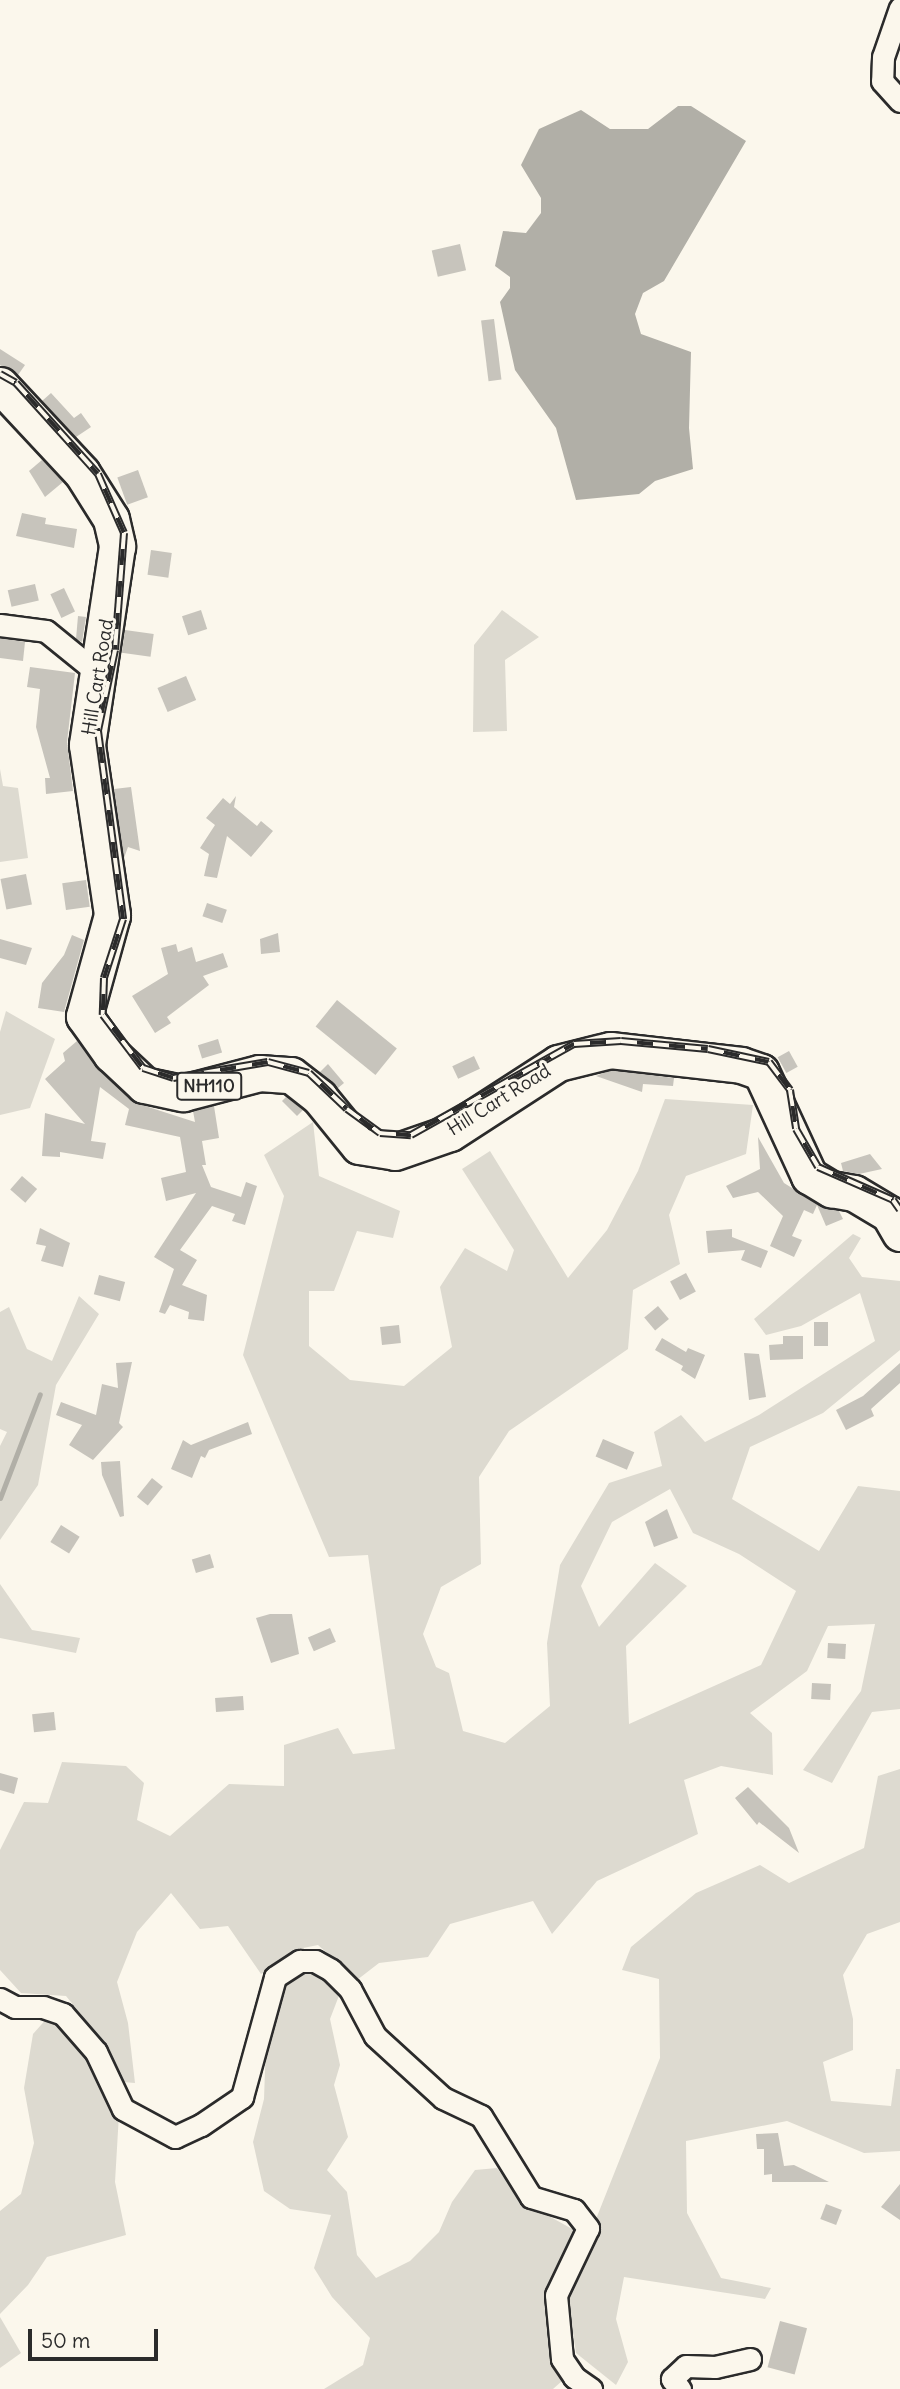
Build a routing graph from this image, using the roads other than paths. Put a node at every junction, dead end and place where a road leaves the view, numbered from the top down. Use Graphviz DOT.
graph roads {
  1 [pos="900,8"];
  2 [pos="900,101"];
  3 [pos="0,385"];
  4 [pos="0,625"];
  5 [pos="99,674"];
  6 [pos="900,1233"];
  7 [pos="0,1999"];
  8 [pos="750,2359"];
  9 [pos="591,2389"];
  10 [pos="680,2389"];
  1 -- 2 [label="street"];
  3 -- 5 [label="highway, Hill Cart Road / NH110"];
  4 -- 5 [label="street"];
  5 -- 6 [label="highway, Hill Cart Road / NH110"];
  7 -- 9 [label="street"];
  8 -- 10 [label="street"];
}
